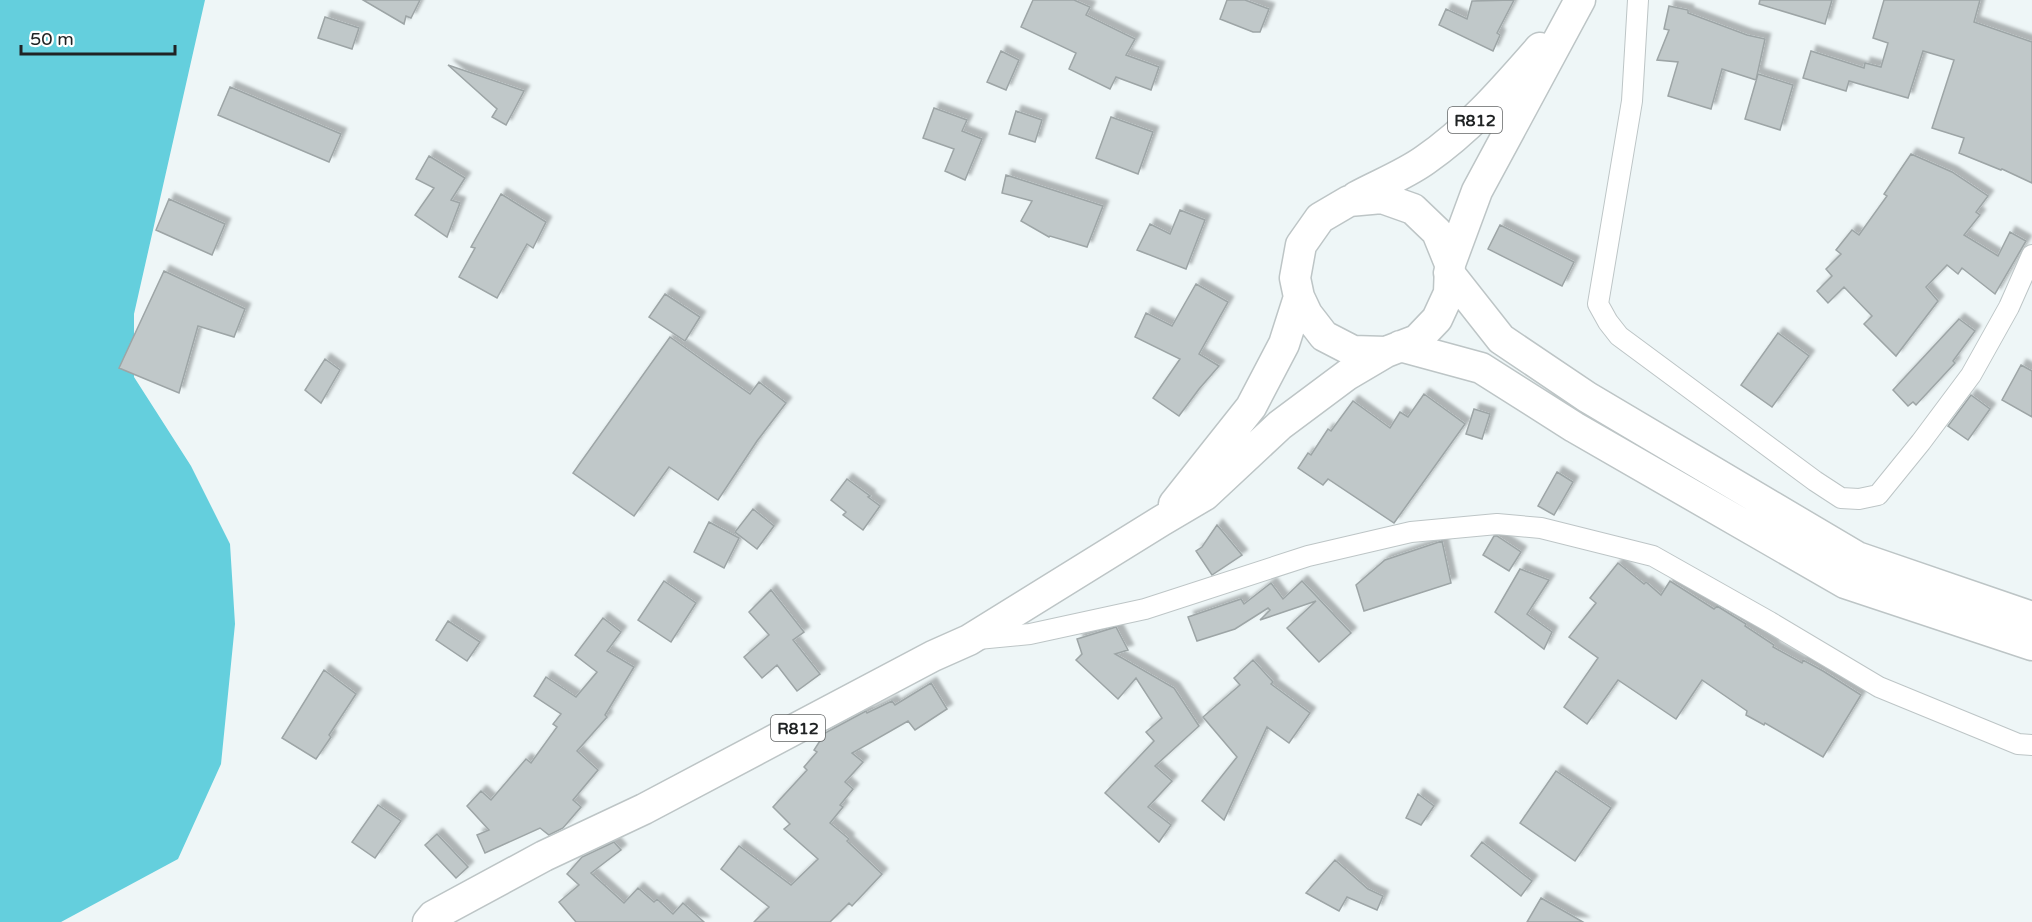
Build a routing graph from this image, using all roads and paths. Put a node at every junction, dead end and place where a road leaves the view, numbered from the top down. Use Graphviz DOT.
graph roads {
  1 [pos="1638,0"];
  2 [pos="1578,4"];
  3 [pos="1349,201"];
  4 [pos="2032,255"];
  5 [pos="1450,268"];
  6 [pos="1299,297"];
  7 [pos="1393,349"];
  8 [pos="1161,521"];
  9 [pos="2032,617"];
  10 [pos="969,640"];
  11 [pos="2032,645"];
  12 [pos="2032,745"];
  13 [pos="428,922"];
  1 -- 4 [label="street"];
  2 -- 3 [label="main road, R812"];
  2 -- 5 [label="main road, R812"];
  3 -- 5 [label="main road, R812"];
  3 -- 6 [label="main road, R812"];
  5 -- 7 [label="main road, R812"];
  5 -- 9 [label="main road"];
  6 -- 7 [label="main road, R812"];
  6 -- 8 [label="main road, R812"];
  7 -- 8 [label="main road, R812"];
  7 -- 11 [label="main road"];
  8 -- 10 [label="main road, R812"];
  10 -- 12 [label="street"];
  10 -- 13 [label="main road, R812"];
}
